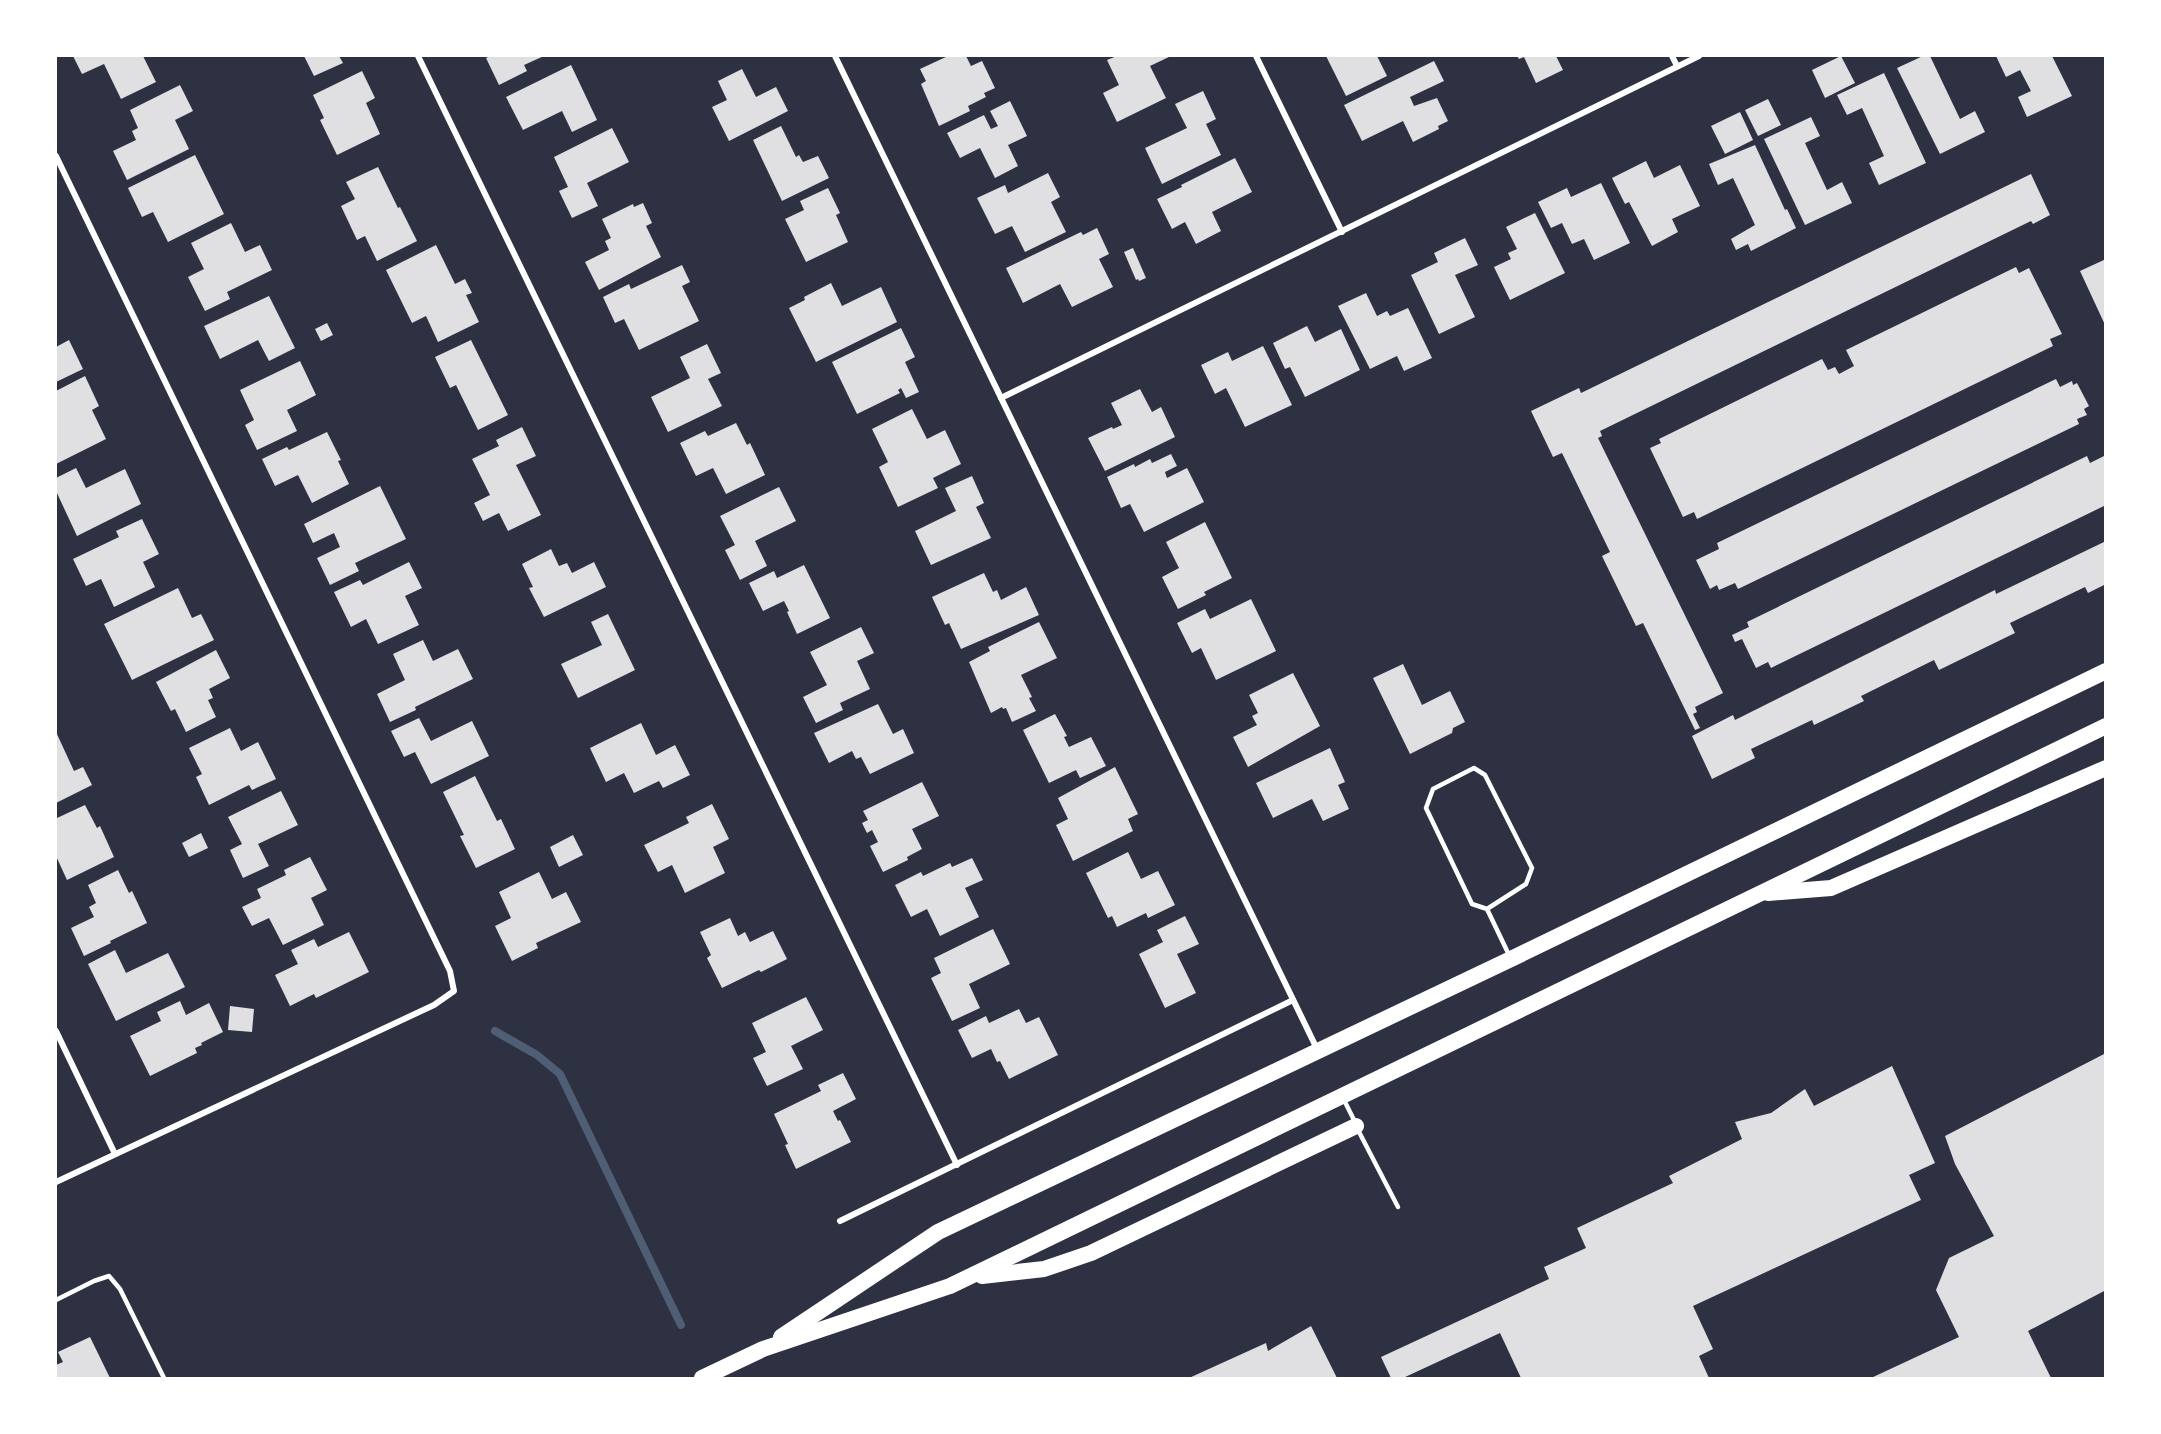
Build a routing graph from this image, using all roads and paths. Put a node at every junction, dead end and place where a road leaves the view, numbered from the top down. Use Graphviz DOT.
graph roads {
  1 [pos="418,56"];
  2 [pos="835,56"];
  3 [pos="1256,56"];
  4 [pos="1672,56"];
  5 [pos="1699,56"];
  6 [pos="1677,66"];
  7 [pos="56,156"];
  8 [pos="1342,232"];
  9 [pos="1001,398"];
  10 [pos="2106,671"];
  11 [pos="2106,726"];
  12 [pos="2106,768"];
  13 [pos="1758,894"];
  14 [pos="1487,909"];
  15 [pos="1511,959"];
  16 [pos="1293,1000"];
  17 [pos="56,1031"];
  18 [pos="1318,1051"];
  19 [pos="1342,1096"];
  20 [pos="1356,1126"];
  21 [pos="116,1154"];
  22 [pos="957,1164"];
  23 [pos="56,1182"];
  24 [pos="1398,1208"];
  25 [pos="840,1221"];
  26 [pos="969,1277"];
  27 [pos="56,1300"];
  28 [pos="763,1349"];
  29 [pos="164,1378"];
  30 [pos="702,1378"];
  1 -- 22 [label="street"];
  2 -- 9 [label="street"];
  3 -- 8 [label="street"];
  4 -- 6 [label="street"];
  5 -- 6 [label="street"];
  6 -- 8 [label="street"];
  7 -- 21 [label="street"];
  8 -- 9 [label="street"];
  9 -- 16 [label="street"];
  10 -- 15 [label="highway"];
  11 -- 13 [label="highway"];
  12 -- 13 [label="highway"];
  13 -- 19 [label="highway"];
  14 -- 14 [label="lane"];
  14 -- 15 [label="lane"];
  15 -- 18 [label="highway"];
  16 -- 18 [label="street"];
  16 -- 22 [label="street"];
  17 -- 21 [label="street"];
  18 -- 28 [label="highway"];
  19 -- 20 [label="lane"];
  19 -- 26 [label="highway"];
  20 -- 24 [label="lane"];
  20 -- 26 [label="highway"];
  21 -- 23 [label="street"];
  22 -- 25 [label="street"];
  26 -- 28 [label="highway"];
  27 -- 29 [label="lane"];
  28 -- 30 [label="highway"];
}
